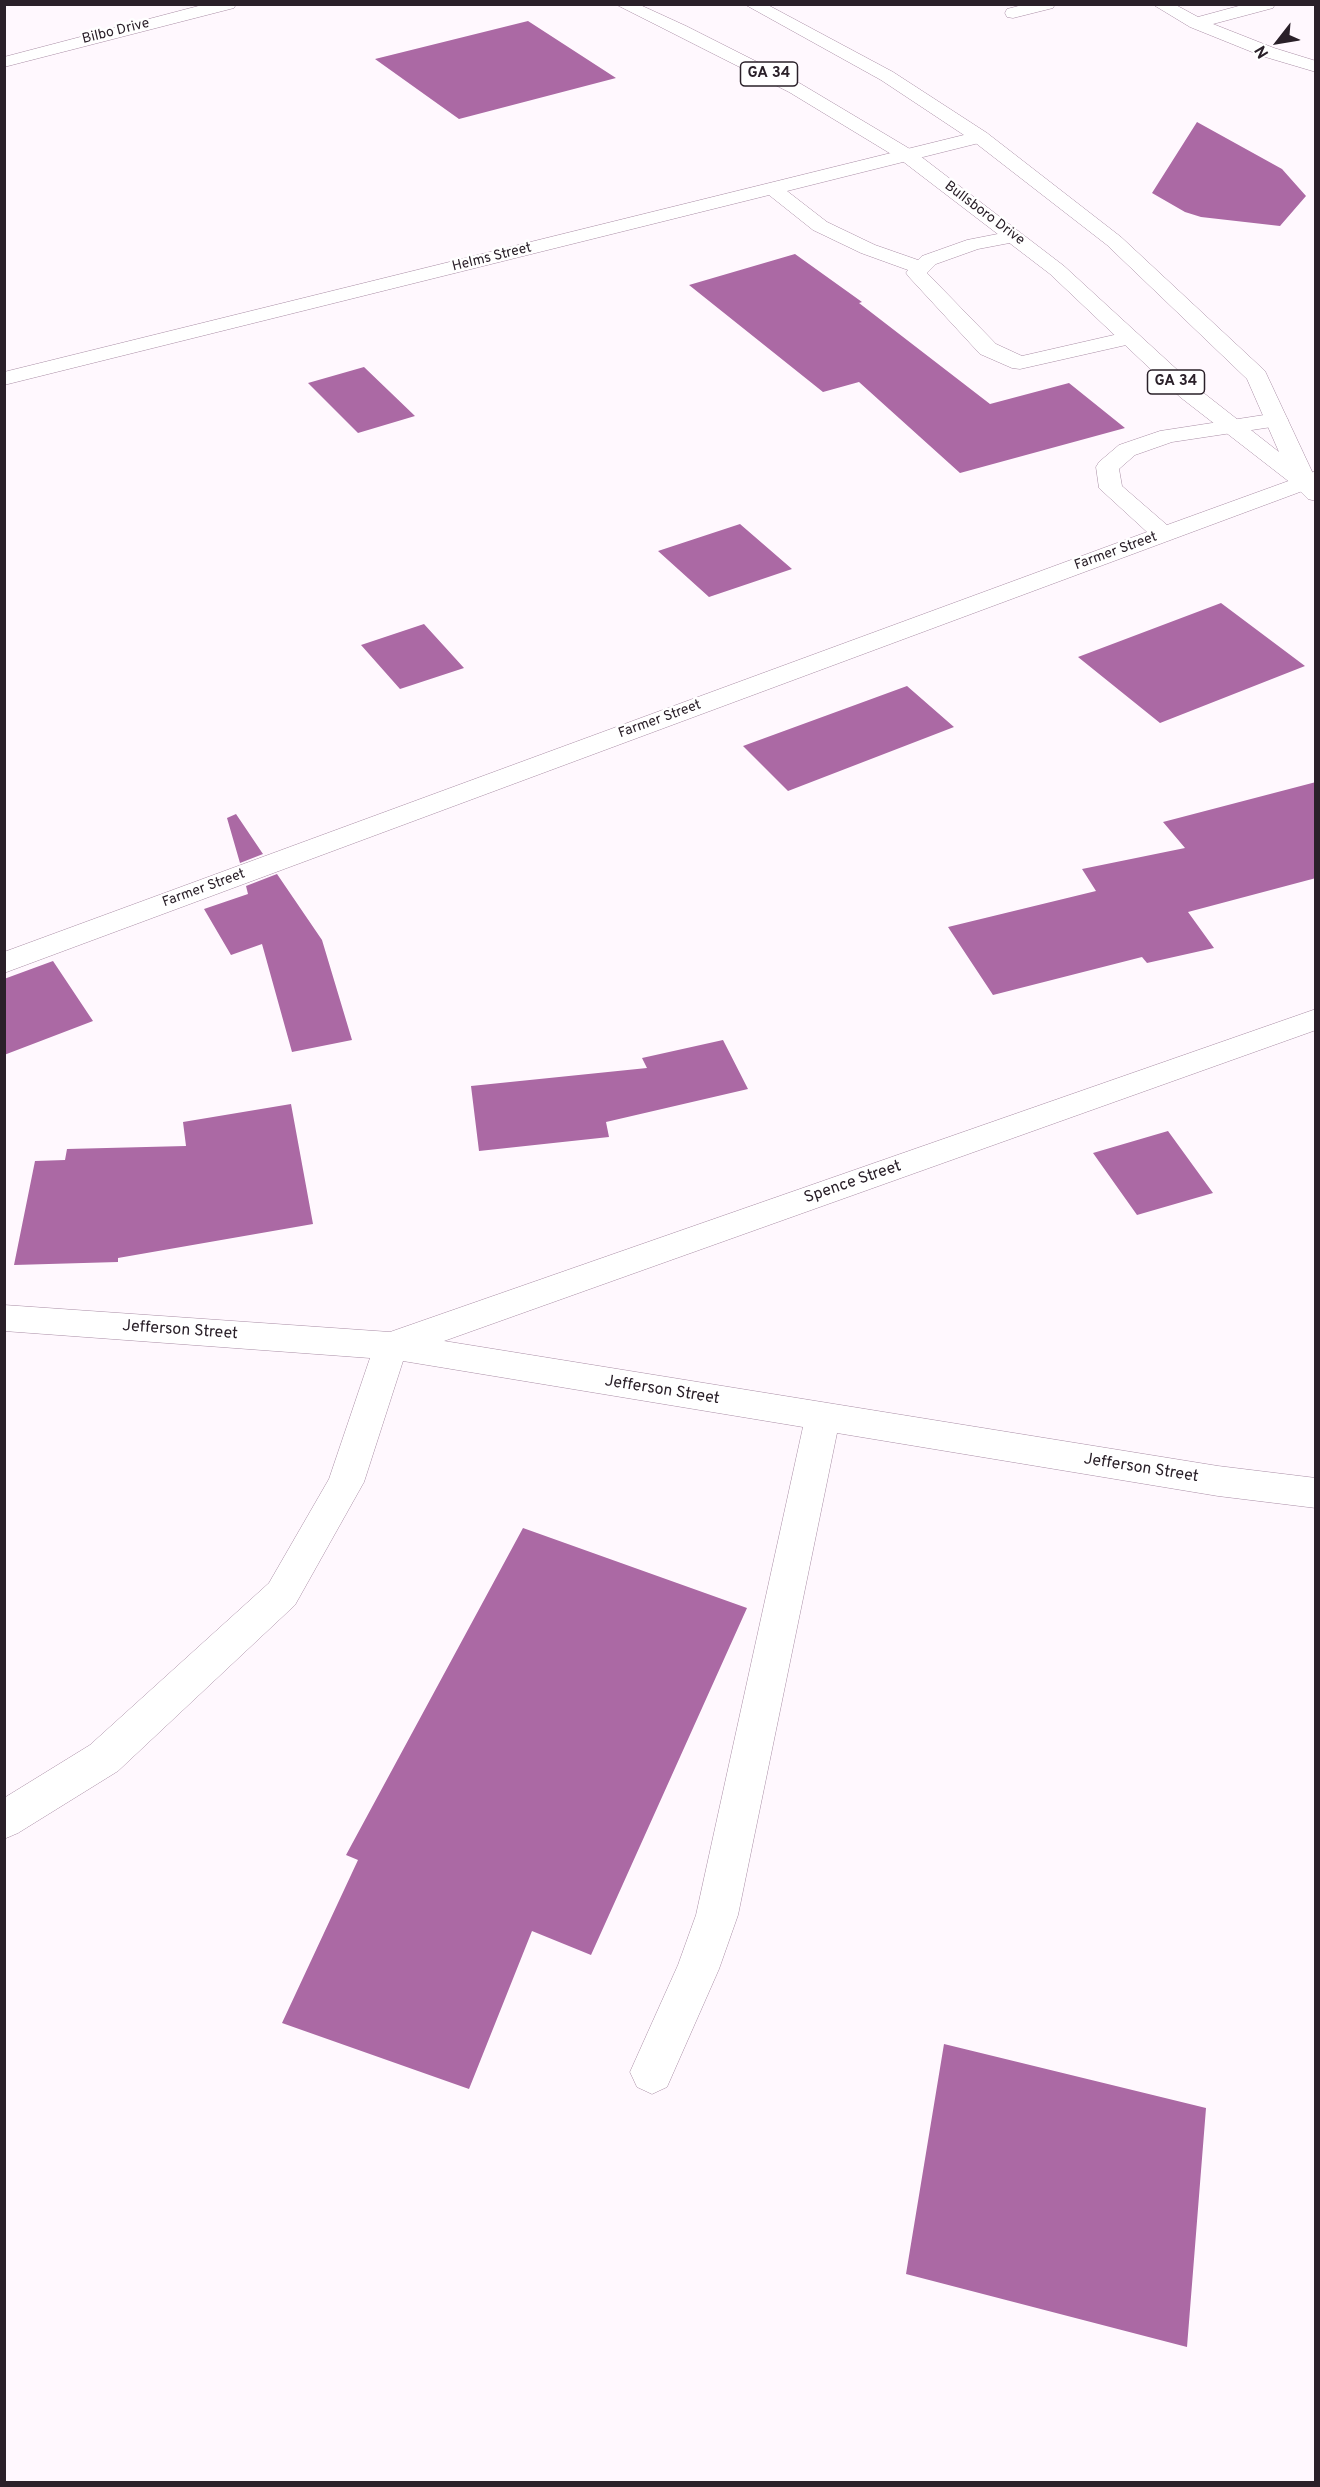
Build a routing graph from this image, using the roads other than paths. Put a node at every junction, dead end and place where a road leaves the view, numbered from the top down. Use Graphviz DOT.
graph roads {
  1 [pos="228,4"];
  2 [pos="623,4"];
  3 [pos="752,4"];
  4 [pos="1047,4"];
  5 [pos="1160,4"];
  6 [pos="1267,4"];
  7 [pos="1013,13"];
  8 [pos="1196,23"];
  9 [pos="4,62"];
  10 [pos="1316,67"];
  11 [pos="980,137"];
  12 [pos="908,156"];
  13 [pos="773,189"];
  14 [pos="1013,237"];
  15 [pos="921,268"];
  16 [pos="1128,338"];
  17 [pos="4,378"];
  18 [pos="1277,420"];
  19 [pos="1232,427"];
  20 [pos="1312,484"];
  21 [pos="1163,534"];
  22 [pos="4,963"];
  23 [pos="1316,1019"];
  24 [pos="4,1318"];
  25 [pos="392,1346"];
  26 [pos="823,1417"];
  27 [pos="1316,1493"];
  28 [pos="4,1820"];
  29 [pos="652,2072"];
  1 -- 9 [label="street, Bilbo Drive"];
  2 -- 12 [label="street, Bullsboro Drive / GA 34"];
  3 -- 11 [label="street"];
  4 -- 7 [label="street"];
  5 -- 8 [label="street"];
  6 -- 8 [label="street"];
  8 -- 10 [label="street"];
  11 -- 12 [label="street, Helms Street"];
  11 -- 18 [label="street"];
  12 -- 13 [label="street, Helms Street"];
  12 -- 14 [label="street, Bullsboro Drive / GA 34"];
  13 -- 15 [label="street"];
  13 -- 17 [label="street, Helms Street"];
  14 -- 15 [label="street"];
  14 -- 16 [label="street, Bullsboro Drive / GA 34"];
  15 -- 16 [label="street"];
  16 -- 19 [label="street, Bullsboro Drive / GA 34"];
  18 -- 19 [label="street"];
  18 -- 20 [label="street"];
  19 -- 20 [label="street, Bullsboro Drive / GA 34"];
  19 -- 21 [label="street"];
  20 -- 21 [label="street, Farmer Street"];
  21 -- 22 [label="street, Farmer Street"];
  23 -- 25 [label="street, Spence Street"];
  24 -- 25 [label="street, Jefferson Street"];
  25 -- 26 [label="street, Jefferson Street"];
  25 -- 28 [label="street"];
  26 -- 27 [label="street, Jefferson Street"];
  26 -- 29 [label="street"];
}
